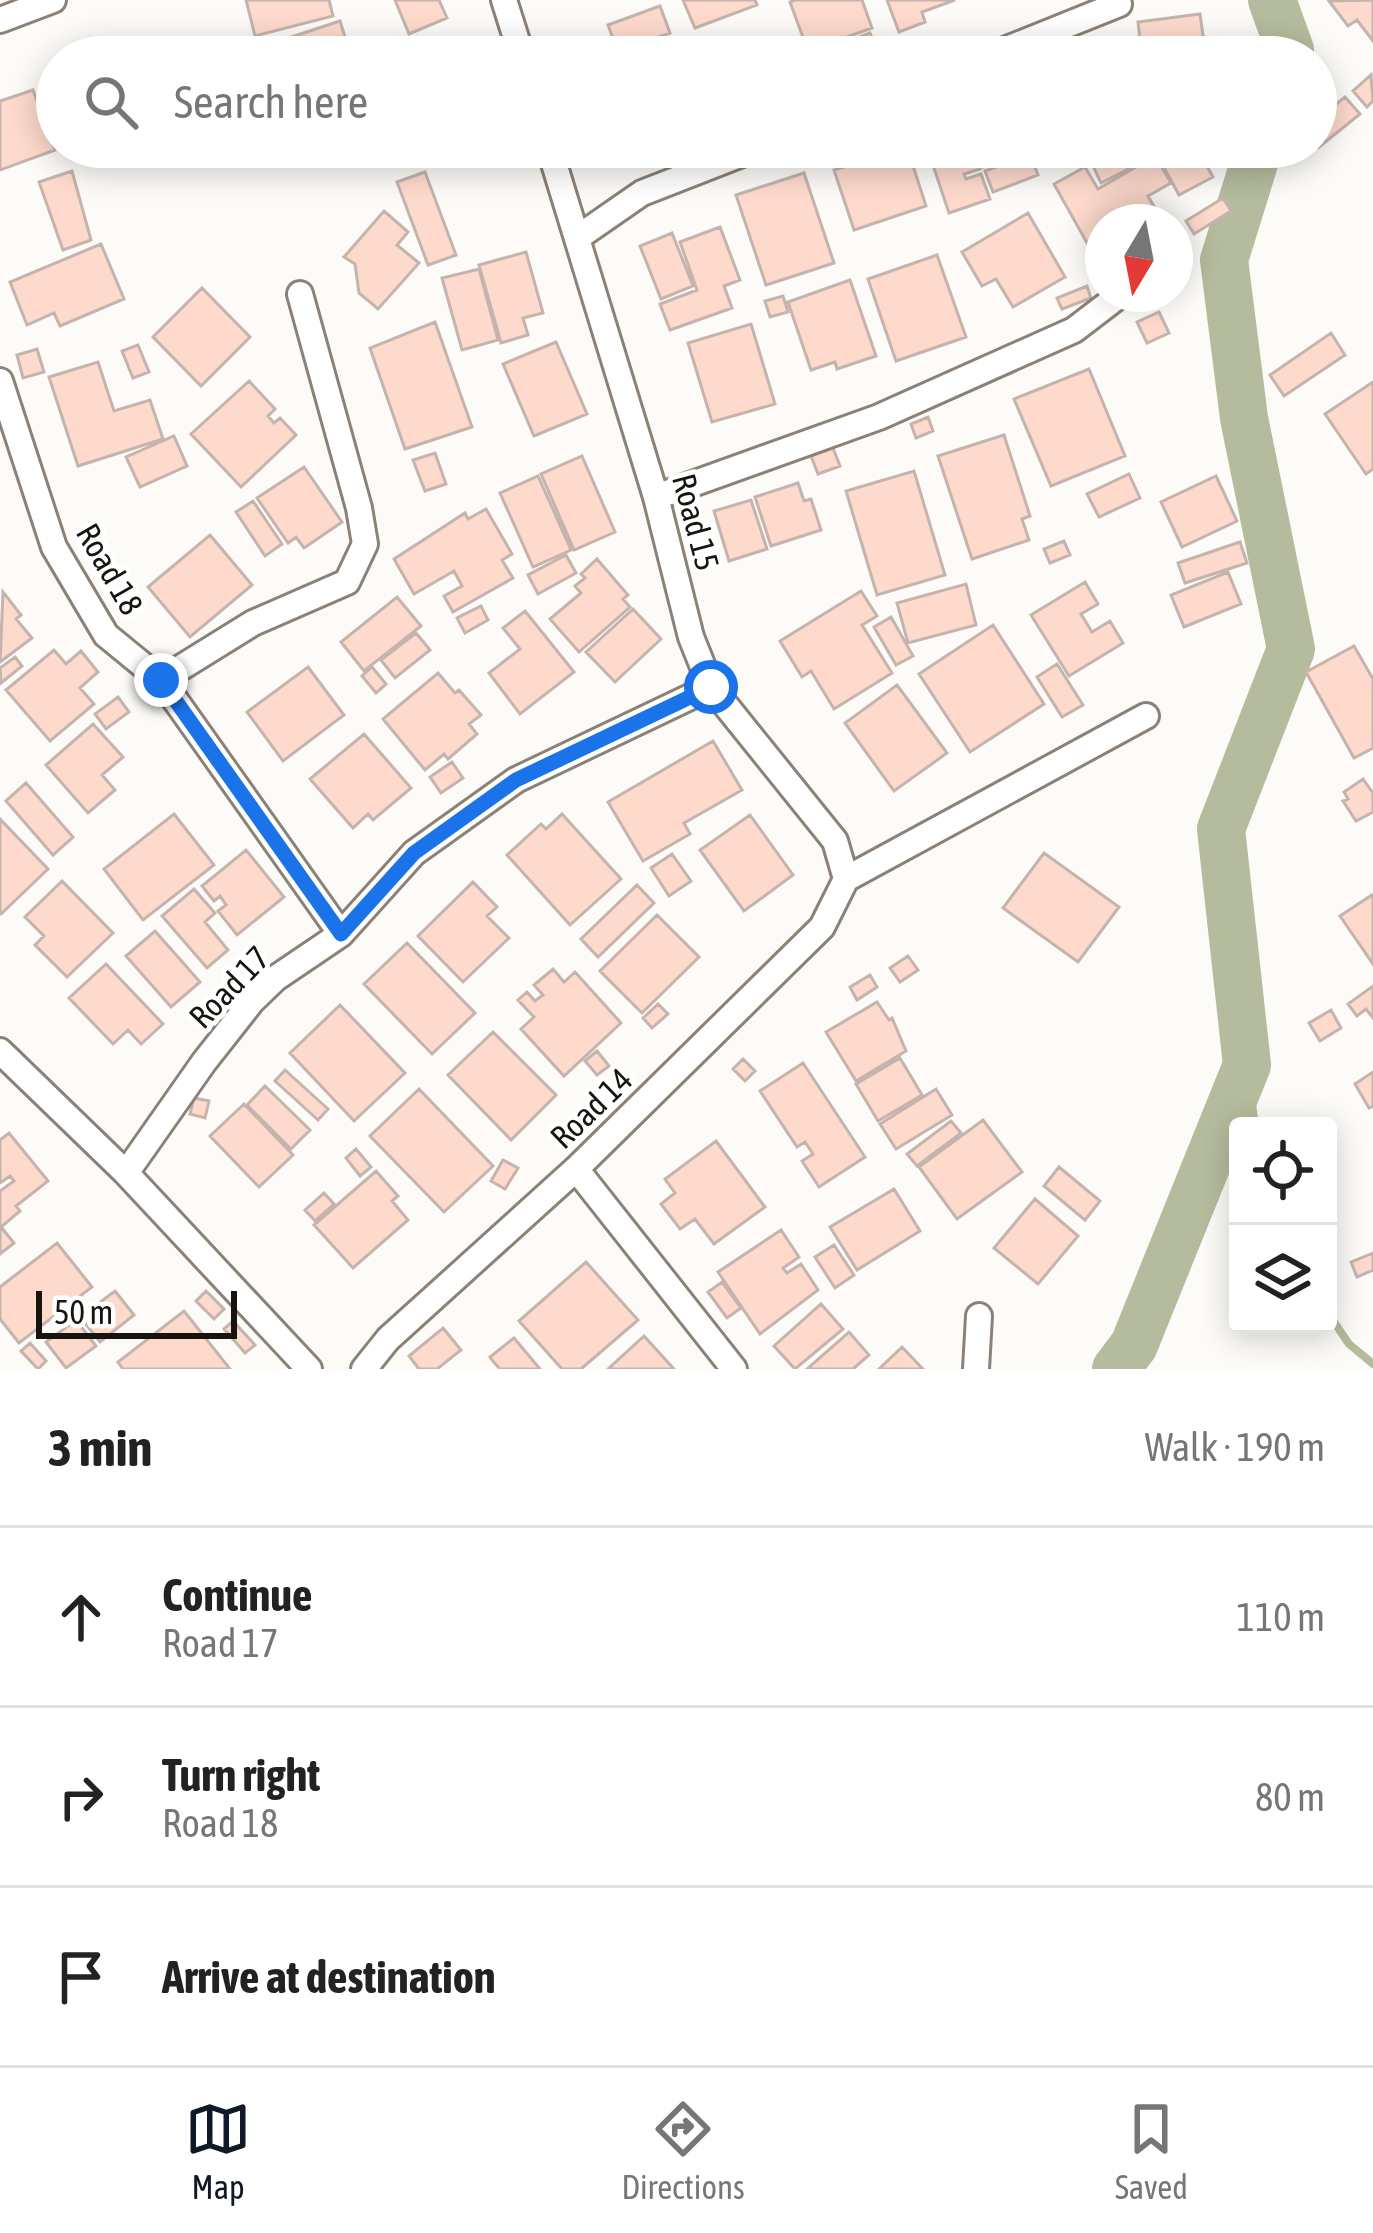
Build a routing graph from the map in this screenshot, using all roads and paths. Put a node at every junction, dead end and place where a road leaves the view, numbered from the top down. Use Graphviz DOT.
graph roads {
  1 [pos="53,0"];
  2 [pos="504,0"];
  3 [pos="1119,4"];
  4 [pos="0,20"];
  5 [pos="515,36"];
  6 [pos="1039,36"];
  7 [pos="555,168"];
  8 [pos="706,168"];
  9 [pos="577,238"];
  10 [pos="299,294"];
  11 [pos="1098,312"];
  12 [pos="0,381"];
  13 [pos="656,496"];
  14 [pos="161,680"];
  15 [pos="711,687"];
  16 [pos="1146,716"];
  17 [pos="846,879"];
  18 [pos="341,934"];
  19 [pos="0,1051"];
  20 [pos="576,1169"];
  21 [pos="126,1173"];
  22 [pos="979,1316"];
  23 [pos="309,1369"];
  24 [pos="364,1369"];
  25 [pos="734,1369"];
  26 [pos="976,1369"];
  1 -- 4 [label="street"];
  2 -- 5 [label="street"];
  3 -- 6 [label="street"];
  7 -- 9 [label="street, Road 15"];
  8 -- 9 [label="street"];
  9 -- 13 [label="street, Road 15"];
  10 -- 14 [label="street"];
  11 -- 13 [label="street"];
  12 -- 14 [label="street, Road 18"];
  13 -- 15 [label="street, Road 15"];
  14 -- 18 [label="street, Road 18"];
  15 -- 17 [label="street, Road 15"];
  15 -- 18 [label="street, Road 17"];
  16 -- 17 [label="street"];
  17 -- 20 [label="street, Road 14"];
  18 -- 21 [label="street, Road 17"];
  19 -- 21 [label="street"];
  20 -- 24 [label="street, Road 14"];
  20 -- 25 [label="street"];
  21 -- 23 [label="street"];
  22 -- 26 [label="street"];
}
